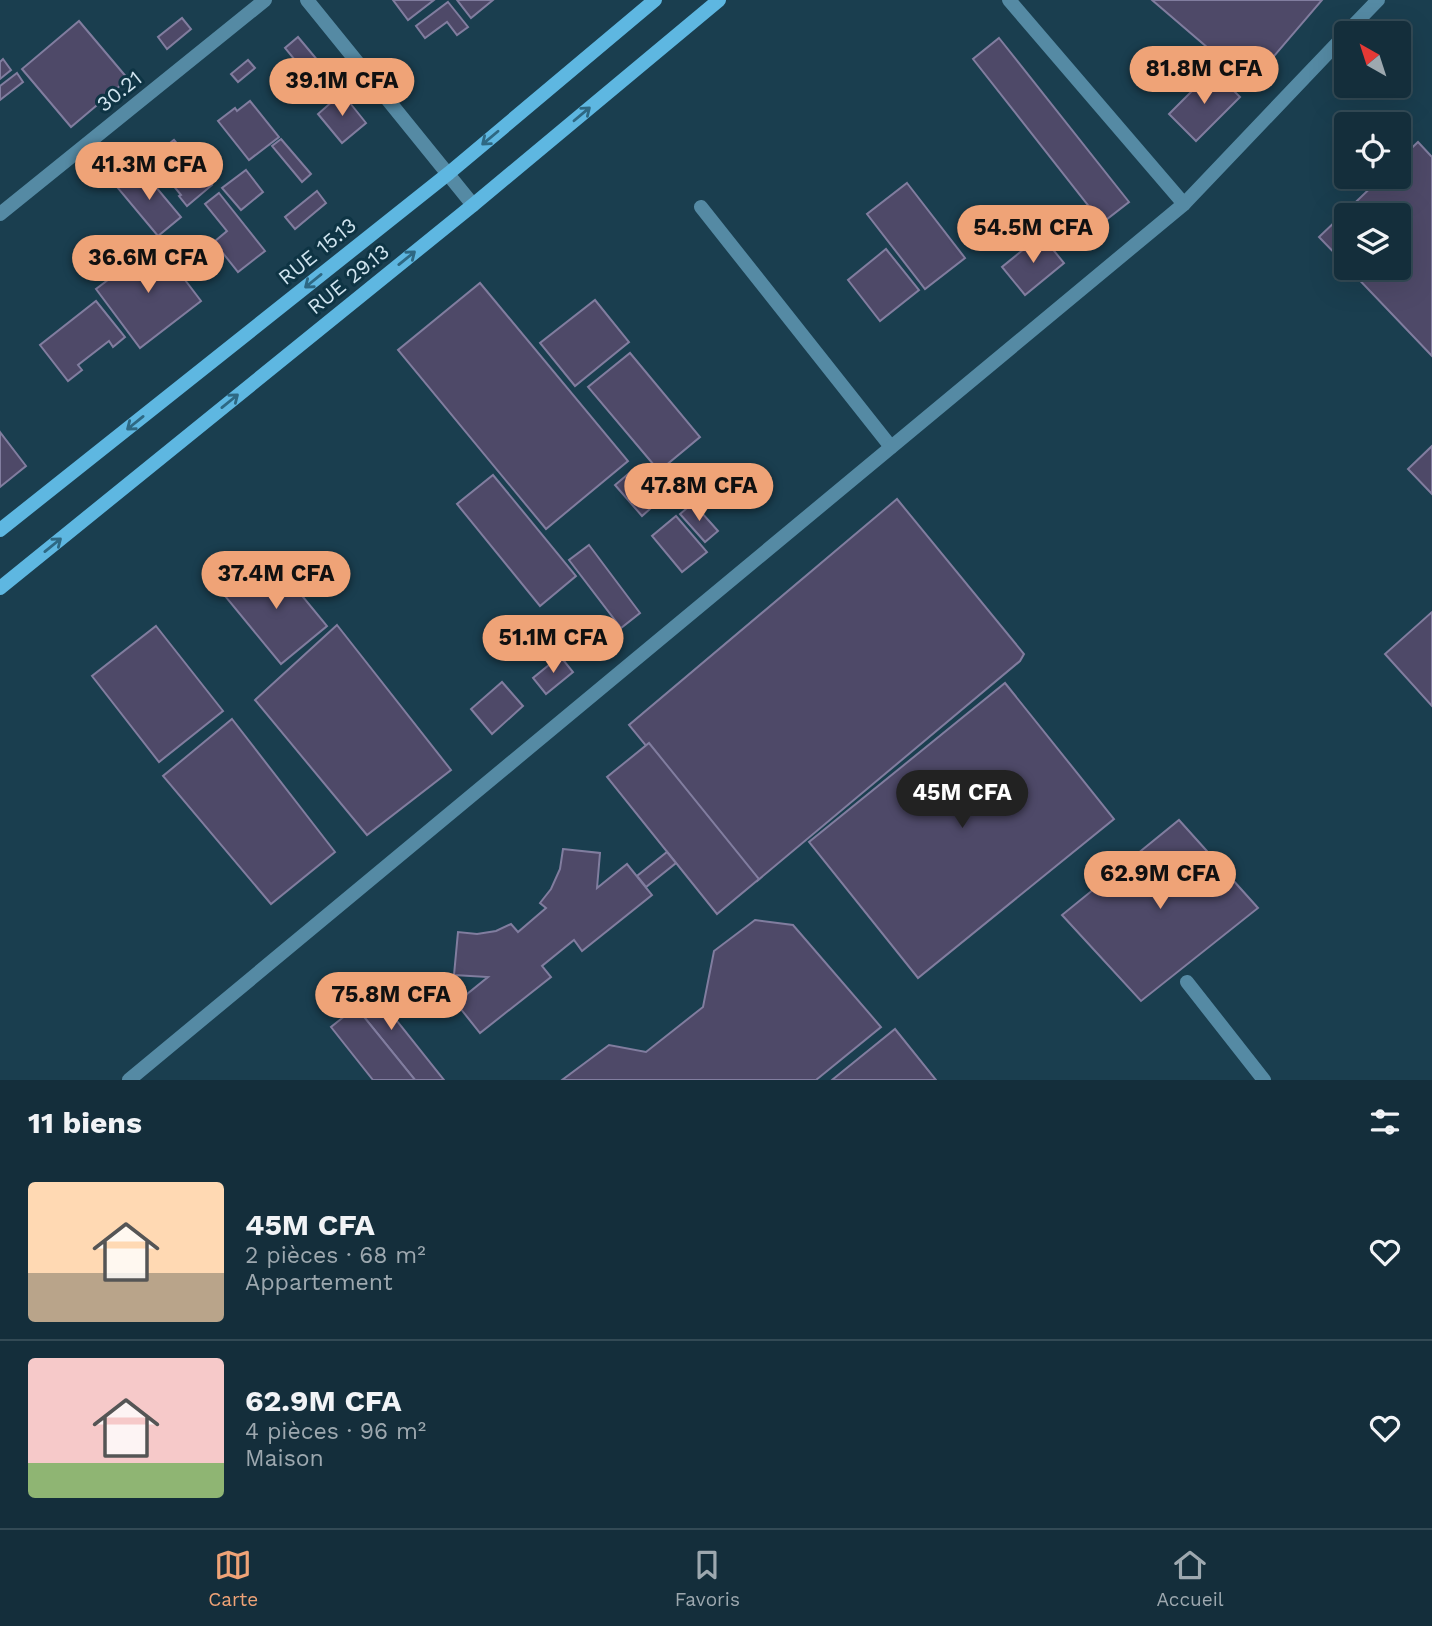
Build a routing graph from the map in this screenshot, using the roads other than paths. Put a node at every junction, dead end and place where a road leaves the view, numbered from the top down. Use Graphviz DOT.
graph roads {
  1 [pos="265,0"];
  2 [pos="307,0"];
  3 [pos="655,0"];
  4 [pos="719,0"];
  5 [pos="1009,0"];
  6 [pos="1378,0"];
  7 [pos="1358,21"];
  8 [pos="1334,46"];
  9 [pos="449,173"];
  10 [pos="1184,204"];
  11 [pos="473,205"];
  12 [pos="701,207"];
  13 [pos="0,214"];
  14 [pos="891,447"];
  15 [pos="0,530"];
  16 [pos="0,588"];
  17 [pos="1187,982"];
  18 [pos="129,1080"];
  19 [pos="1264,1080"];
  1 -- 13 [label="street, 30.21 / 30.21"];
  2 -- 9 [label="street"];
  3 -- 9 [label="main road, RUE 15.13, one-way"];
  11 -- 4 [label="main road, RUE 29.13, one-way"];
  5 -- 10 [label="street"];
  6 -- 7 [label="street"];
  8 -- 10 [label="street"];
  9 -- 11 [label="street"];
  9 -- 15 [label="main road, RUE 15.13, one-way"];
  10 -- 14 [label="street"];
  16 -- 11 [label="main road, RUE 29.13, one-way"];
  12 -- 14 [label="street"];
  14 -- 18 [label="street"];
  17 -- 19 [label="street"];
}
